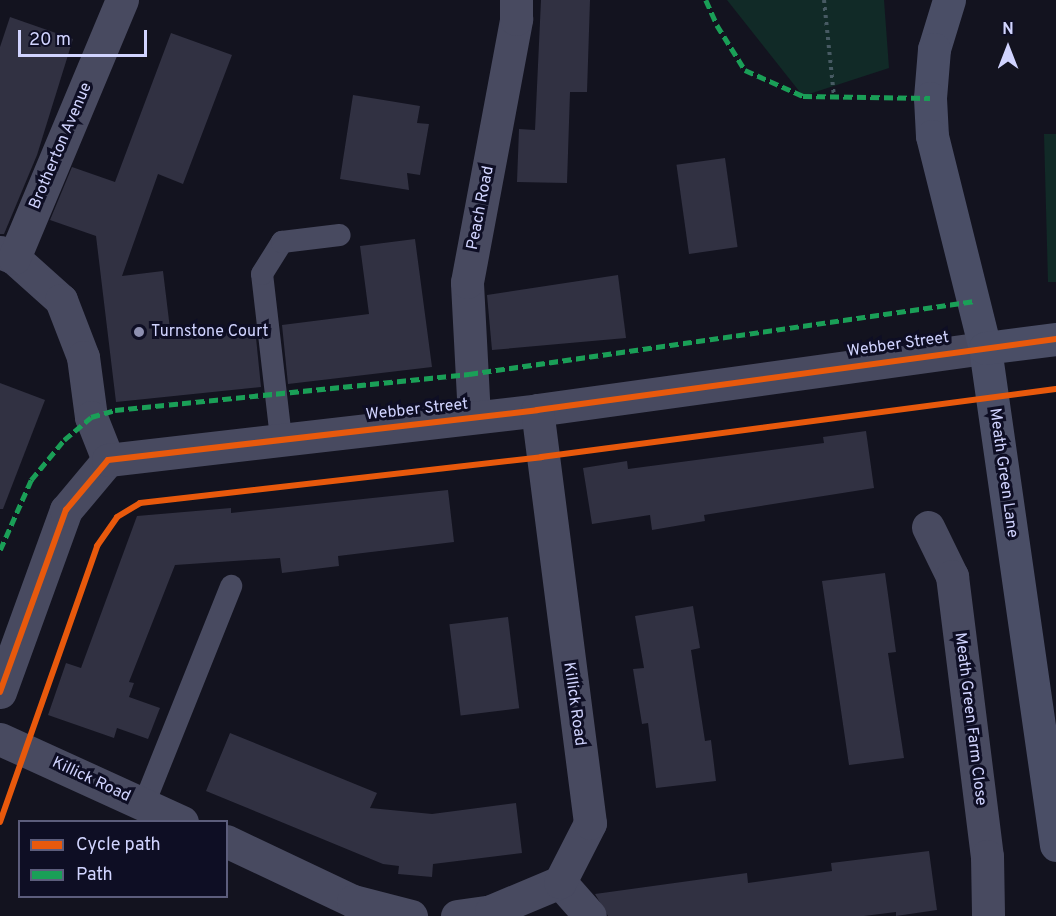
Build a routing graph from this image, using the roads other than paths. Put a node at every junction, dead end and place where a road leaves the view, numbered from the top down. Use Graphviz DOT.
graph roads {
  1 [pos="122,0"];
  2 [pos="516,0"];
  3 [pos="949,0"];
  4 [pos="340,235"];
  5 [pos="7,255"];
  6 [pos="1056,339"];
  7 [pos="985,348"];
  8 [pos="537,410"];
  9 [pos="474,417"];
  10 [pos="281,438"];
  11 [pos="108,460"];
  12 [pos="928,527"];
  13 [pos="231,586"];
  14 [pos="0,692"];
  15 [pos="0,739"];
  16 [pos="144,804"];
  17 [pos="178,820"];
  18 [pos="228,842"];
  19 [pos="1056,845"];
  20 [pos="560,882"];
  21 [pos="351,908"];
  22 [pos="411,916"];
  23 [pos="457,916"];
  24 [pos="590,916"];
  25 [pos="988,916"];
  1 -- 5 [label="street, Brotherton Avenue"];
  2 -- 9 [label="street, Peach Road"];
  3 -- 7 [label="street, Meath Green Lane"];
  4 -- 10 [label="lane"];
  5 -- 11 [label="street"];
  6 -- 7 [label="street"];
  7 -- 8 [label="street, Webber Street"];
  7 -- 19 [label="street, Meath Green Lane"];
  8 -- 9 [label="street, Webber Street"];
  8 -- 20 [label="street, Killick Road"];
  9 -- 10 [label="street, Webber Street"];
  10 -- 11 [label="street, Webber Street"];
  11 -- 14 [label="street"];
  12 -- 25 [label="street, Meath Green Farm Close"];
  13 -- 16 [label="lane"];
  15 -- 16 [label="street, Killick Road"];
  16 -- 17 [label="street, Killick Road"];
  18 -- 21 [label="street"];
  20 -- 23 [label="street"];
  20 -- 24 [label="street"];
  21 -- 22 [label="street"];
}
